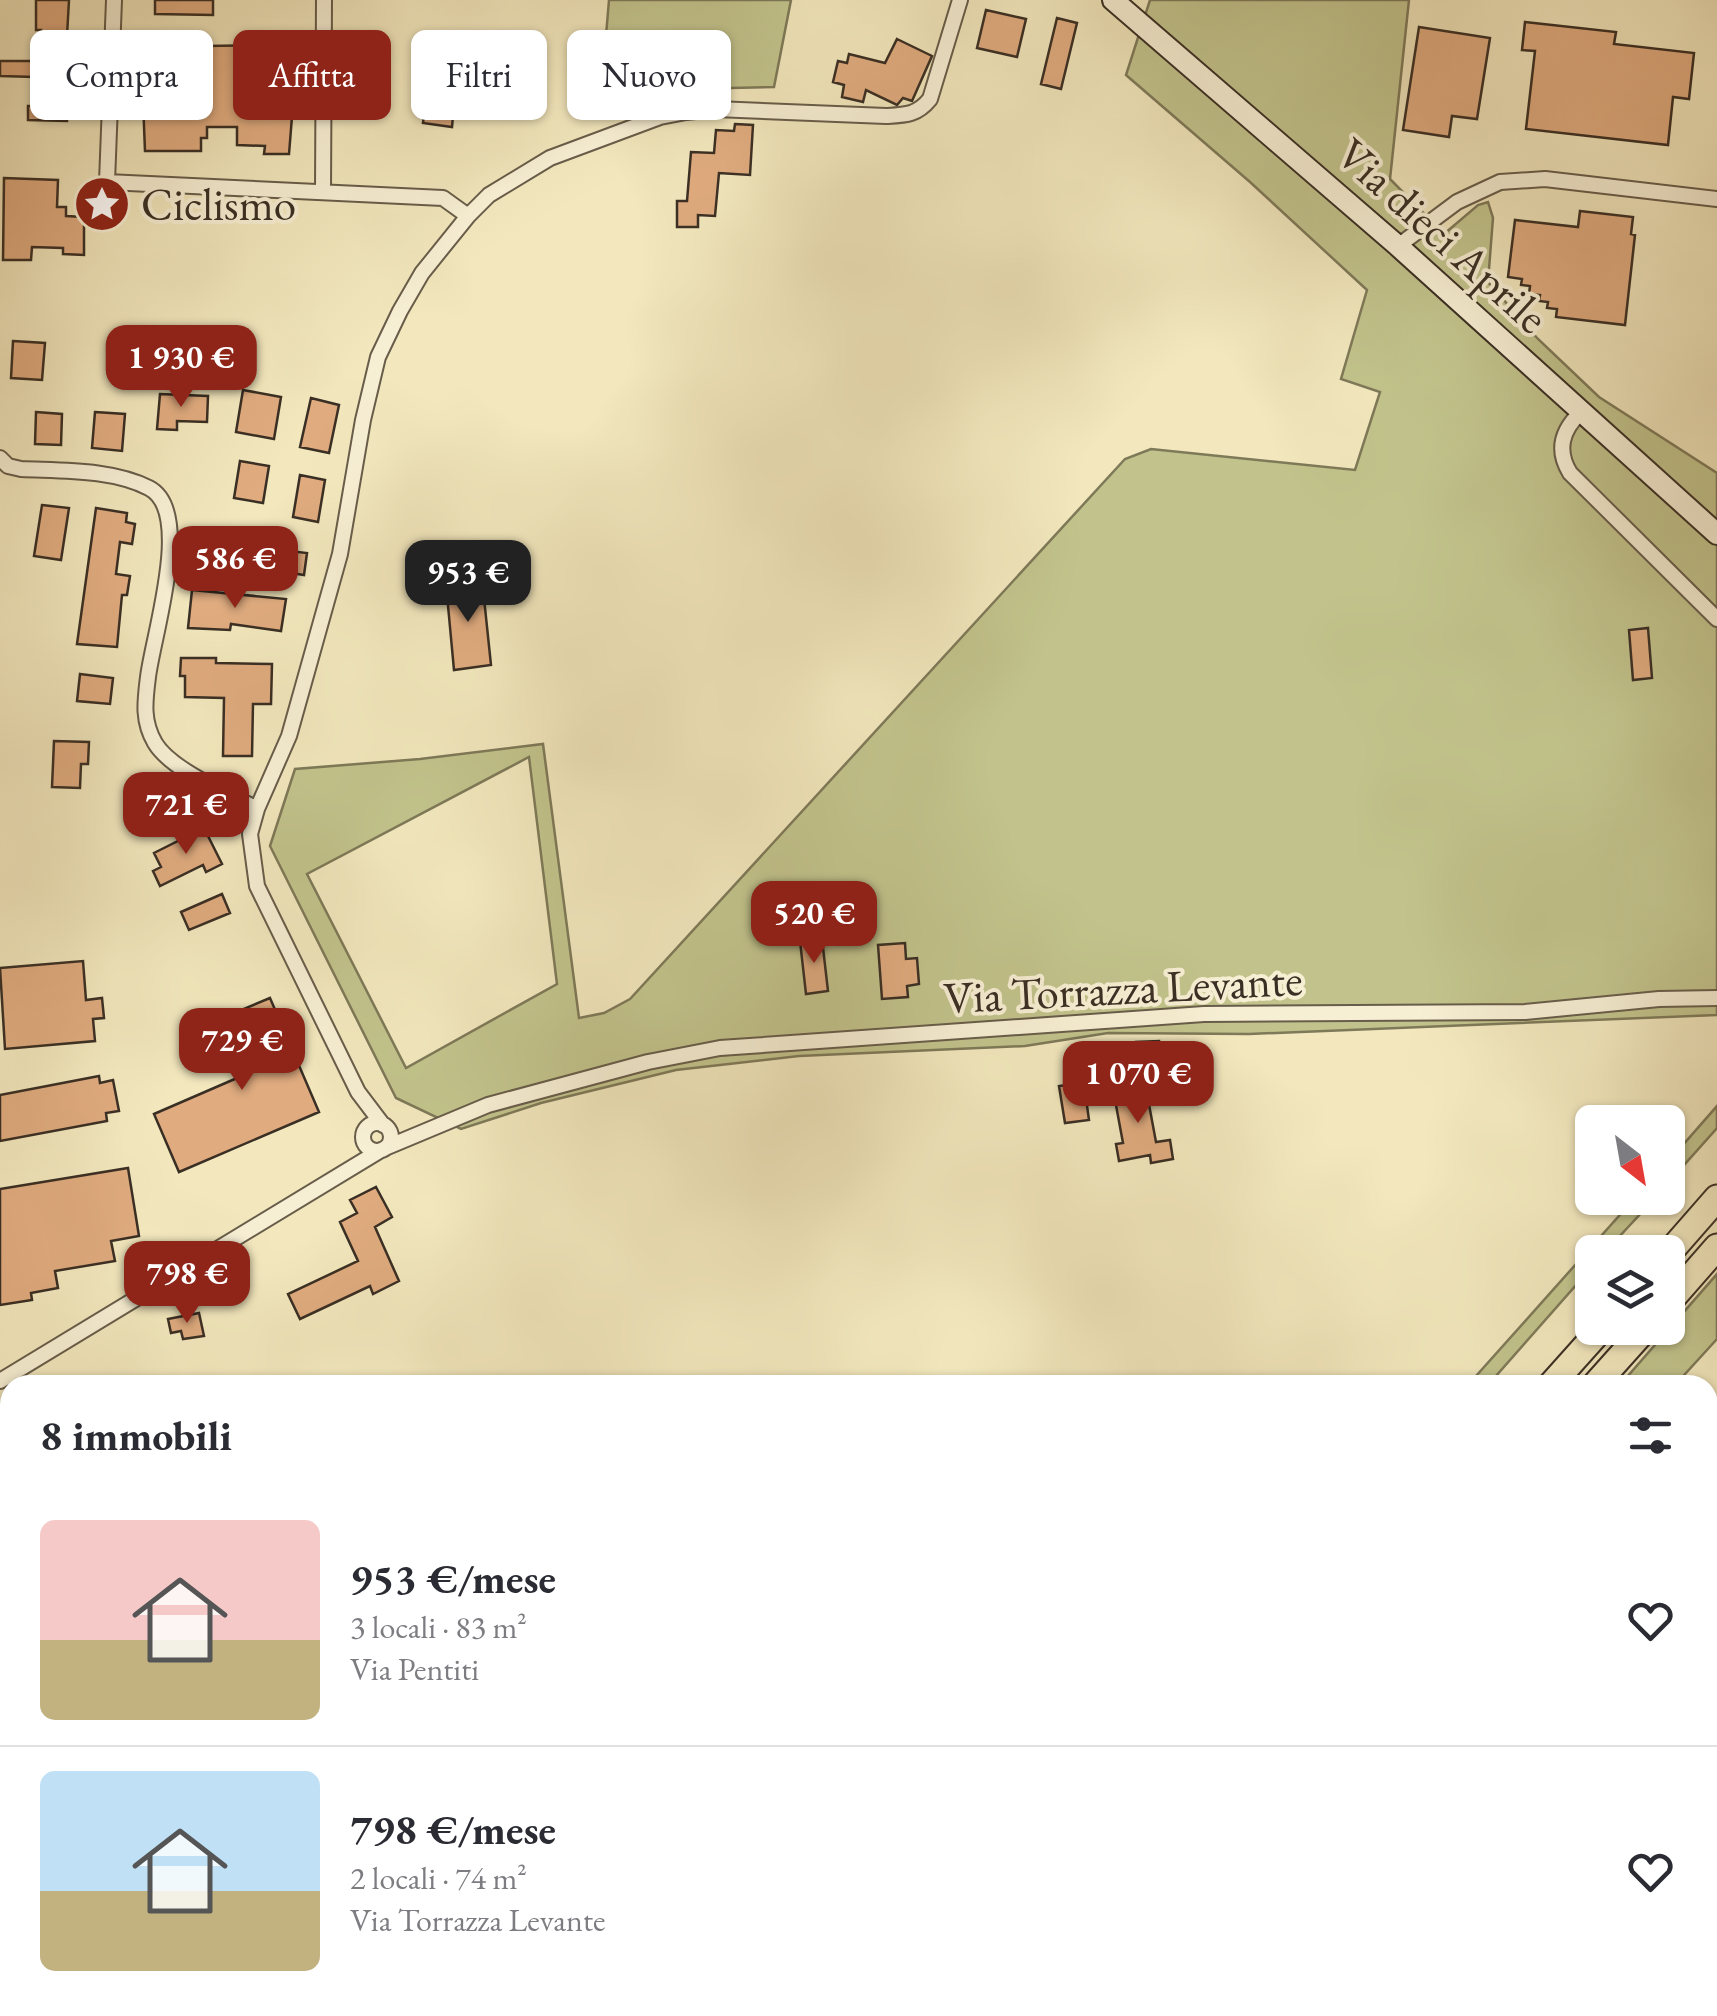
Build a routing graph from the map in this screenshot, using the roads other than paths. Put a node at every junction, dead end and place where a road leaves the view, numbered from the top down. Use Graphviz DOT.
graph roads {
  1 [pos="114,0"];
  2 [pos="324,0"];
  3 [pos="960,0"];
  4 [pos="1113,0"];
  5 [pos="323,190"];
  6 [pos="1717,198"];
  7 [pos="468,216"];
  8 [pos="1398,246"];
  9 [pos="1582,412"];
  10 [pos="0,458"];
  11 [pos="1717,534"];
  12 [pos="1717,619"];
  13 [pos="257,810"];
  14 [pos="1717,998"];
  15 [pos="358,1092"];
  16 [pos="385,1126"];
  17 [pos="424,1131"];
  18 [pos="365,1135"];
  19 [pos="383,1149"];
  20 [pos="336,1176"];
  21 [pos="1717,1198"];
  22 [pos="1685,1235"];
  23 [pos="1717,1247"];
  24 [pos="1685,1284"];
  25 [pos="1587,1345"];
  26 [pos="1631,1345"];
  27 [pos="10,1375"];
  28 [pos="1560,1375"];
  29 [pos="1604,1375"];
  1 -- 5 [label="street"];
  2 -- 5 [label="street"];
  3 -- 7 [label="street"];
  4 -- 8 [label="main road, Via dieci Aprile"];
  5 -- 7 [label="street"];
  6 -- 8 [label="street"];
  7 -- 13 [label="street"];
  8 -- 9 [label="main road, Via dieci Aprile"];
  9 -- 11 [label="main road, Via dieci Aprile"];
  9 -- 12 [label="street"];
  10 -- 13 [label="street"];
  13 -- 15 [label="street"];
  14 -- 17 [label="street, Via Torrazza Levante"];
  15 -- 16 [label="street"];
  15 -- 18 [label="street"];
  16 -- 17 [label="street, Via Torrazza Levante"];
  16 -- 18 [label="street"];
  16 -- 19 [label="street"];
  17 -- 19 [label="street, Via Torrazza Levante"];
  18 -- 19 [label="street"];
  18 -- 20 [label="street, Via Torrazza Levante"];
  19 -- 20 [label="street, Via Torrazza Levante"];
  20 -- 27 [label="street, Via Torrazza Levante"];
  21 -- 22 [label="highway"];
  23 -- 24 [label="highway"];
  25 -- 28 [label="highway"];
  26 -- 29 [label="highway"];
}
